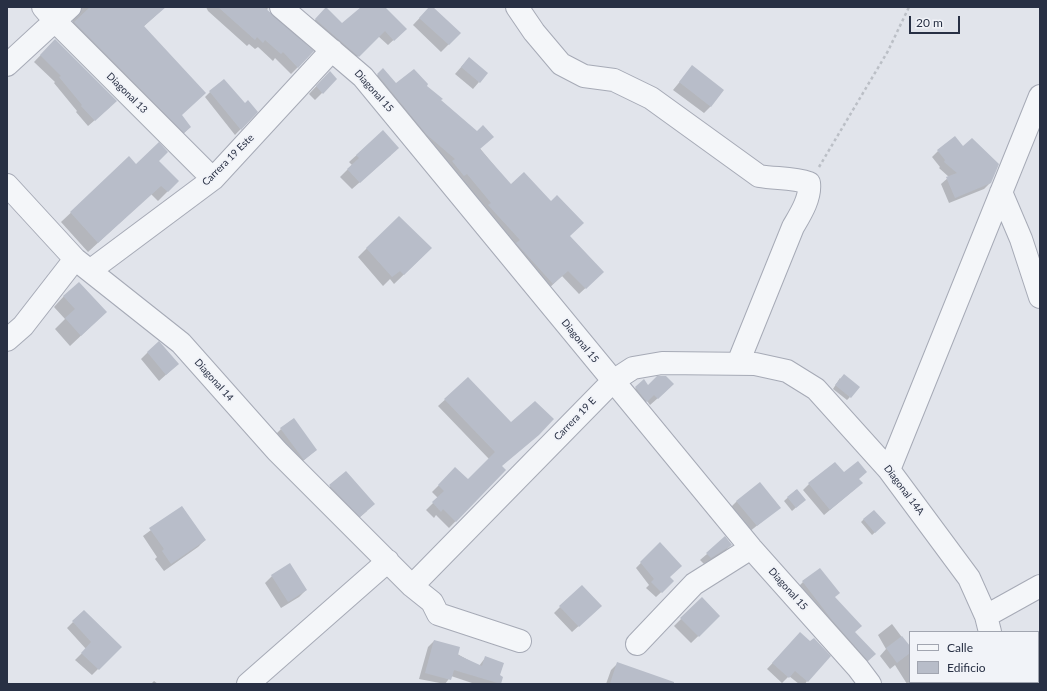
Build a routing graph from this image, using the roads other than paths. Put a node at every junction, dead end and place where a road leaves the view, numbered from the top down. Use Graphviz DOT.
graph roads {
  1 [pos="281,7"];
  2 [pos="517,7"];
  3 [pos="56,12"];
  4 [pos="332,50"];
  5 [pos="7,64"];
  6 [pos="1040,96"];
  7 [pos="213,179"];
  8 [pos="7,186"];
  9 [pos="1001,192"];
  10 [pos="83,265"];
  11 [pos="1035,266"];
  12 [pos="1040,297"];
  13 [pos="7,340"];
  14 [pos="738,363"];
  15 [pos="787,370"];
  16 [pos="613,381"];
  17 [pos="889,470"];
  18 [pos="751,548"];
  19 [pos="388,561"];
  20 [pos="412,586"];
  21 [pos="1040,586"];
  22 [pos="988,624"];
  23 [pos="520,641"];
  24 [pos="636,644"];
  25 [pos="248,684"];
  26 [pos="870,684"];
  1 -- 4 [label="street, Diagonal 15"];
  2 -- 14 [label="street"];
  3 -- 5 [label="street"];
  3 -- 7 [label="street, Diagonal 13"];
  4 -- 7 [label="street, Carrera 19 Este"];
  4 -- 16 [label="street, Diagonal 15"];
  6 -- 9 [label="street"];
  7 -- 10 [label="street, Carrera 19 Este"];
  8 -- 10 [label="street, Diagonal 14"];
  9 -- 11 [label="street"];
  9 -- 17 [label="street"];
  10 -- 13 [label="street, Carrera 19 Este"];
  10 -- 19 [label="street, Diagonal 14"];
  11 -- 12 [label="street"];
  14 -- 15 [label="street, Carrera 19 E"];
  14 -- 16 [label="street, Carrera 19 E"];
  15 -- 17 [label="street, Diagonal 14A"];
  16 -- 18 [label="street, Diagonal 15"];
  16 -- 20 [label="street, Carrera 19 E"];
  17 -- 22 [label="street, Diagonal 14A"];
  18 -- 24 [label="street"];
  18 -- 26 [label="street, Diagonal 15"];
  19 -- 20 [label="street, Diagonal 14"];
  19 -- 25 [label="street"];
  20 -- 23 [label="street, Diagonal 14"];
  21 -- 22 [label="street"];
}
